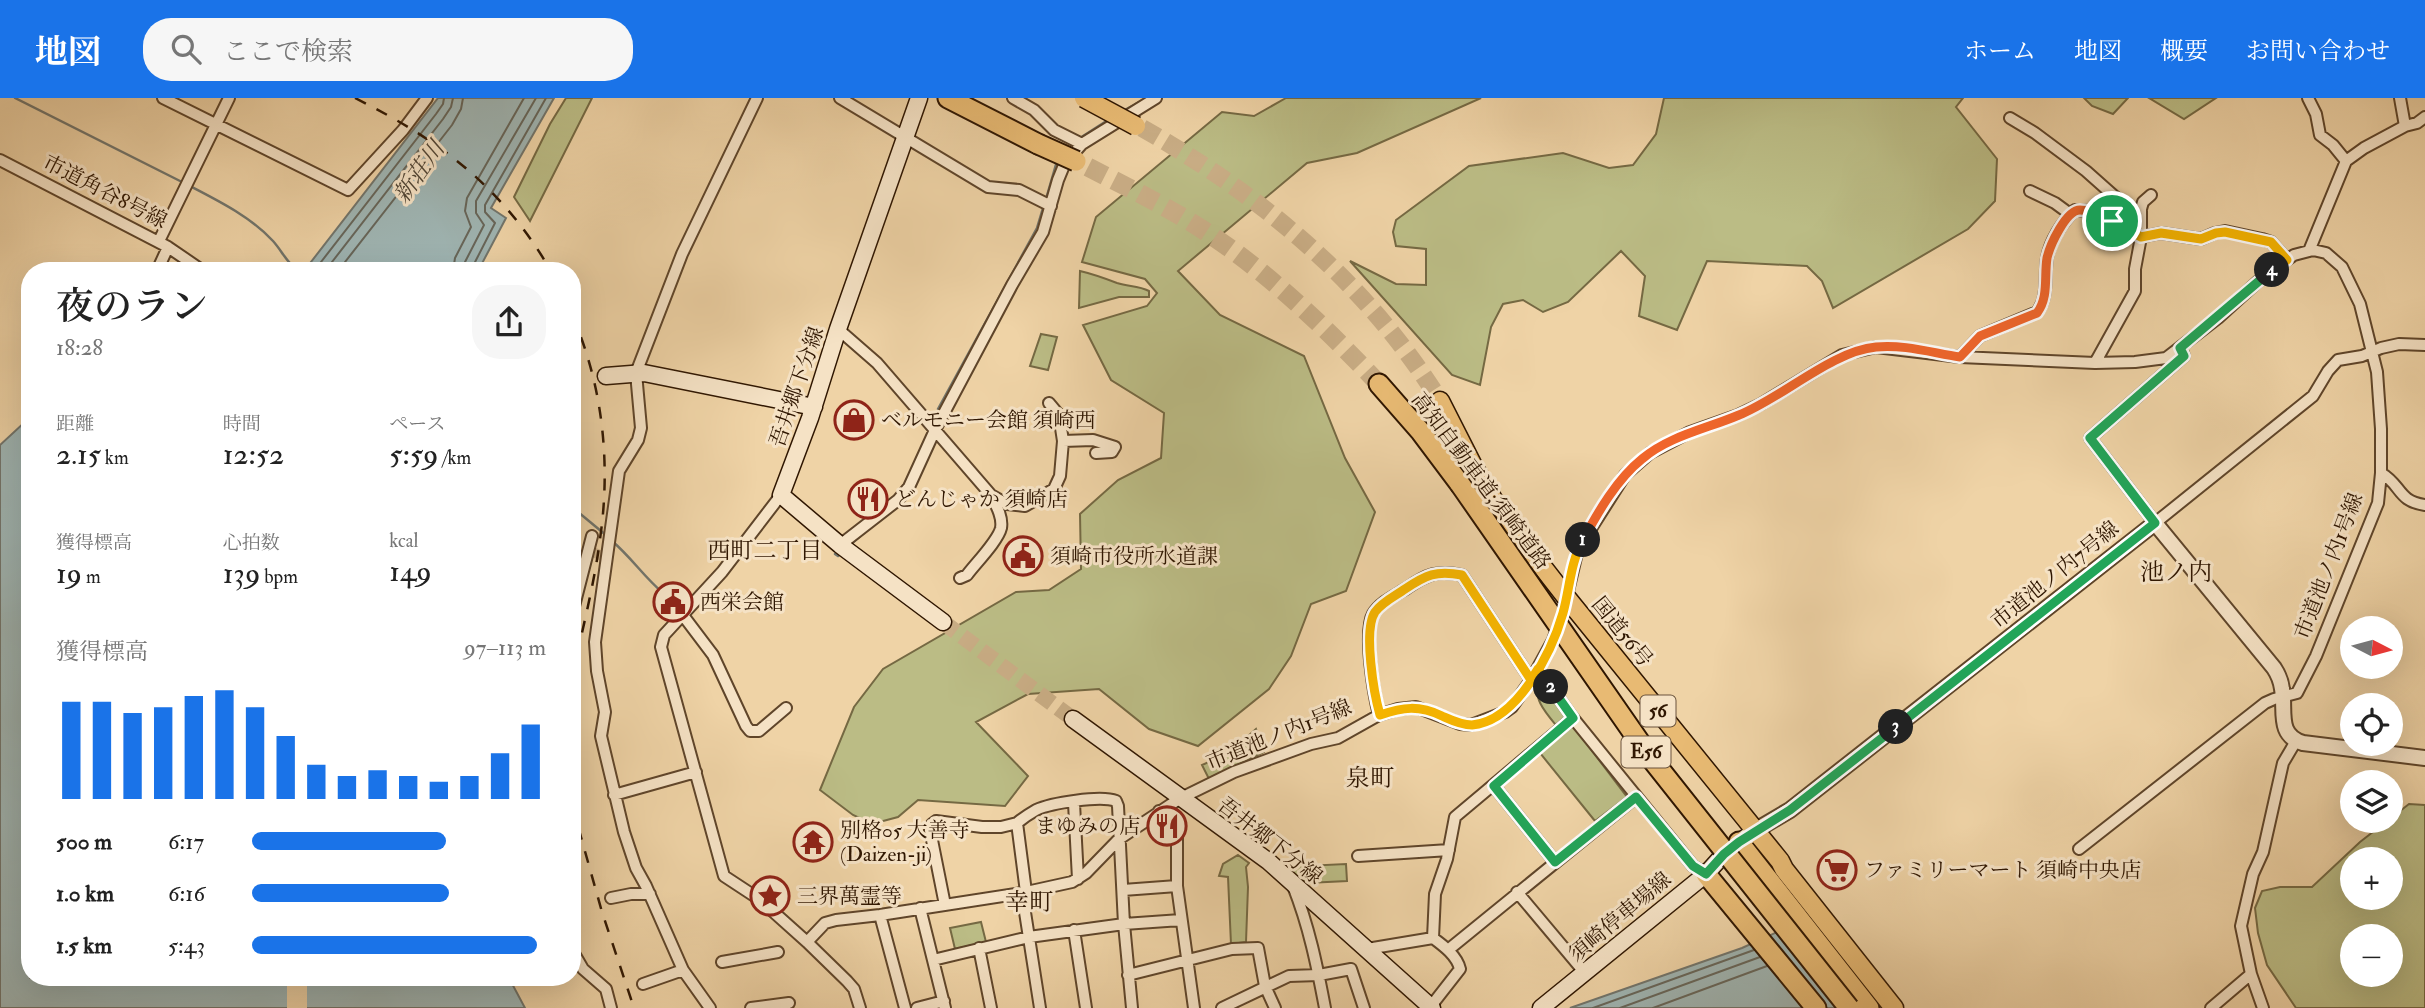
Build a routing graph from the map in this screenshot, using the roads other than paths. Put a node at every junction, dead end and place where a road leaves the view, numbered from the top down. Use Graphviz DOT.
graph roads {
  1 [pos="163,98"];
  2 [pos="229,98"];
  3 [pos="427,98"];
  4 [pos="757,98"];
  5 [pos="840,98"];
  6 [pos="919,98"];
  7 [pos="1013,98"];
  8 [pos="1084,98"];
  9 [pos="2308,98"];
  10 [pos="2400,98"];
  11 [pos="944,100"];
  12 [pos="1149,100"];
  13 [pos="2425,117"];
  14 [pos="2010,118"];
  15 [pos="217,125"];
  16 [pos="2405,126"];
  17 [pos="1139,127"];
  18 [pos="905,136"];
  19 [pos="1082,157"];
  20 [pos="0,160"];
  21 [pos="2346,161"];
  22 [pos="2030,191"];
  23 [pos="2151,195"];
  24 [pos="1051,206"];
  25 [pos="2070,215"];
  26 [pos="2140,219"];
  27 [pos="2141,237"];
  28 [pos="164,244"];
  29 [pos="2309,251"];
  30 [pos="2287,260"];
  31 [pos="159,262"];
  32 [pos="190,262"];
  33 [pos="838,329"];
  34 [pos="2425,345"];
  35 [pos="2180,348"];
  36 [pos="2373,354"];
  37 [pos="1960,357"];
  38 [pos="2095,363"];
  39 [pos="636,373"];
  40 [pos="606,376"];
  41 [pos="1379,384"];
  42 [pos="1440,401"];
  43 [pos="1049,403"];
  44 [pos="814,407"];
  45 [pos="935,430"];
  46 [pos="1063,441"];
  47 [pos="1096,453"];
  48 [pos="2381,473"];
  49 [pos="781,495"];
  50 [pos="991,495"];
  51 [pos="2425,505"];
  52 [pos="2155,523"];
  53 [pos="592,536"];
  54 [pos="840,545"];
  55 [pos="600,553"];
  56 [pos="960,578"];
  57 [pos="581,584"];
  58 [pos="1566,597"];
  59 [pos="682,614"];
  60 [pos="943,622"];
  61 [pos="1538,669"];
  62 [pos="1531,680"];
  63 [pos="2283,697"];
  64 [pos="786,708"];
  65 [pos="1380,715"];
  66 [pos="1573,718"];
  67 [pos="1073,719"];
  68 [pos="2296,741"];
  69 [pos="2425,758"];
  70 [pos="696,772"];
  71 [pos="1494,786"];
  72 [pos="614,794"];
  73 [pos="1636,797"];
  74 [pos="1180,799"];
  75 [pos="1074,803"];
  76 [pos="1158,811"];
  77 [pos="1017,823"];
  78 [pos="1756,830"];
  79 [pos="1119,839"];
  80 [pos="1739,842"];
  81 [pos="2079,849"];
  82 [pos="1449,850"];
  83 [pos="1358,856"];
  84 [pos="1555,862"];
  85 [pos="1706,874"];
  86 [pos="1078,879"];
  87 [pos="1177,886"];
  88 [pos="1293,886"];
  89 [pos="1124,890"];
  90 [pos="1024,892"];
  91 [pos="1517,892"];
  92 [pos="650,894"];
  93 [pos="611,898"];
  94 [pos="945,905"];
  95 [pos="920,908"];
  96 [pos="880,915"];
  97 [pos="1181,920"];
  98 [pos="1124,924"];
  99 [pos="1074,930"];
  100 [pos="1028,937"];
  101 [pos="1433,938"];
  102 [pos="807,942"];
  103 [pos="979,948"];
  104 [pos="1367,948"];
  105 [pos="1448,950"];
  106 [pos="778,953"];
  107 [pos="933,960"];
  108 [pos="1187,961"];
  109 [pos="722,962"];
  110 [pos="581,966"];
  111 [pos="683,970"];
  112 [pos="1585,973"];
  113 [pos="2251,974"];
  114 [pos="1128,975"];
  115 [pos="1319,975"];
  116 [pos="643,984"];
  117 [pos="1265,986"];
  118 [pos="789,1003"];
  119 [pos="945,1005"];
  120 [pos="1430,1006"];
  121 [pos="611,1008"];
  122 [pos="710,1008"];
  123 [pos="751,1008"];
  124 [pos="860,1008"];
  125 [pos="905,1008"];
  126 [pos="916,1008"];
  127 [pos="991,1008"];
  128 [pos="1040,1008"];
  129 [pos="1086,1008"];
  130 [pos="1132,1008"];
  131 [pos="1194,1008"];
  132 [pos="1222,1008"];
  133 [pos="1275,1008"];
  134 [pos="1325,1008"];
  135 [pos="1364,1008"];
  136 [pos="1541,1008"];
  137 [pos="1816,1008"];
  138 [pos="1849,1008"];
  139 [pos="1870,1008"];
  140 [pos="1894,1008"];
  141 [pos="2211,1008"];
  142 [pos="2263,1008"];
  1 -- 15 [label="street"];
  2 -- 15 [label="street"];
  3 -- 15 [label="street"];
  4 -- 39 [label="street"];
  5 -- 18 [label="street"];
  6 -- 18 [label="main road, 吾井郷下分線"];
  7 -- 19 [label="street"];
  8 -- 17 [label="highway, bridge"];
  9 -- 21 [label="street"];
  10 -- 16 [label="street"];
  11 -- 19 [label="highway, bridge"];
  12 -- 19 [label="street"];
  13 -- 16 [label="street"];
  14 -- 26 [label="street"];
  15 -- 28 [label="street"];
  16 -- 21 [label="street"];
  18 -- 24 [label="street"];
  18 -- 33 [label="main road, 吾井郷下分線"];
  19 -- 24 [label="street"];
  20 -- 28 [label="street, 市道角谷8号線"];
  21 -- 29 [label="street"];
  22 -- 25 [label="street"];
  23 -- 26 [label="street"];
  24 -- 45 [label="street"];
  25 -- 27 [label="street"];
  25 -- 37 [label="street"];
  26 -- 27 [label="street"];
  27 -- 30 [label="street"];
  27 -- 38 [label="street"];
  28 -- 31 [label="street, 市道角谷8号線"];
  28 -- 32 [label="street"];
  29 -- 30 [label="street, 市道池ノ内1号線"];
  29 -- 36 [label="street, 市道池ノ内1号線"];
  30 -- 35 [label="street, 市道池ノ内1号線"];
  33 -- 44 [label="main road, 吾井郷下分線"];
  33 -- 45 [label="street"];
  34 -- 36 [label="street, 市道池ノ内7号線"];
  35 -- 38 [label="street, 市道池ノ内1号線"];
  35 -- 52 [label="street"];
  36 -- 48 [label="street, 市道池ノ内1号線"];
  36 -- 52 [label="street, 市道池ノ内7号線"];
  37 -- 38 [label="street, 市道池ノ内1号線"];
  37 -- 58 [label="street, 市道池ノ内1号線"];
  39 -- 40 [label="main road"];
  39 -- 44 [label="main road"];
  39 -- 55 [label="street"];
  41 -- 138 [label="highway, 高知自動車道;須崎道路 / E56, bridge"];
  42 -- 58 [label="highway, 国道56号 / 56"];
  43 -- 46 [label="street"];
  44 -- 49 [label="main road, 吾井郷下分線"];
  45 -- 50 [label="street"];
  45 -- 54 [label="street"];
  46 -- 47 [label="street"];
  46 -- 50 [label="street"];
  48 -- 51 [label="street"];
  48 -- 63 [label="street, 市道池ノ内1号線"];
  49 -- 54 [label="main road"];
  49 -- 59 [label="street"];
  50 -- 56 [label="street"];
  52 -- 63 [label="street"];
  52 -- 78 [label="street, 市道池ノ内7号線"];
  53 -- 55 [label="street"];
  54 -- 60 [label="main road"];
  55 -- 57 [label="street"];
  55 -- 72 [label="street"];
  58 -- 61 [label="street, 市道池ノ内1号線"];
  58 -- 78 [label="highway, 国道56号 / 56"];
  59 -- 64 [label="street"];
  59 -- 70 [label="street"];
  61 -- 62 [label="street, 市道池ノ内1号線"];
  61 -- 66 [label="street"];
  62 -- 65 [label="street, 市道池ノ内1号線"];
  62 -- 65 [label="street"];
  63 -- 68 [label="street"];
  63 -- 81 [label="street, 市道池ノ内1号線"];
  65 -- 74 [label="street, 市道池ノ内1号線"];
  66 -- 71 [label="street"];
  66 -- 73 [label="street"];
  67 -- 74 [label="main road, 吾井郷下分線"];
  68 -- 69 [label="street"];
  68 -- 113 [label="street"];
  70 -- 72 [label="street"];
  70 -- 102 [label="street"];
  71 -- 82 [label="street"];
  71 -- 84 [label="street"];
  72 -- 92 [label="street"];
  73 -- 84 [label="street"];
  73 -- 85 [label="street"];
  74 -- 76 [label="street, 市道池ノ内1号線"];
  74 -- 88 [label="main road, 吾井郷下分線"];
  75 -- 77 [label="street"];
  75 -- 79 [label="street"];
  75 -- 86 [label="street"];
  76 -- 79 [label="street, 市道池ノ内1号線"];
  76 -- 87 [label="street"];
  77 -- 90 [label="street"];
  77 -- 94 [label="street"];
  78 -- 80 [label="main road, 須崎停車場線"];
  78 -- 140 [label="highway, 国道56号 / 56"];
  79 -- 86 [label="street, 市道池ノ内1号線"];
  79 -- 89 [label="street"];
  80 -- 85 [label="main road, 須崎停車場線"];
  80 -- 139 [label="highway"];
  82 -- 83 [label="street"];
  82 -- 101 [label="street"];
  84 -- 91 [label="street"];
  85 -- 112 [label="main road, 須崎停車場線"];
  85 -- 137 [label="highway"];
  86 -- 90 [label="street"];
  87 -- 89 [label="street"];
  87 -- 97 [label="street"];
  88 -- 104 [label="main road, 吾井郷下分線"];
  88 -- 115 [label="street"];
  89 -- 98 [label="street"];
  90 -- 94 [label="street"];
  90 -- 100 [label="street"];
  91 -- 105 [label="street"];
  91 -- 112 [label="street"];
  92 -- 93 [label="street"];
  92 -- 111 [label="street"];
  94 -- 95 [label="street"];
  95 -- 96 [label="street"];
  95 -- 107 [label="street"];
  96 -- 102 [label="street"];
  96 -- 125 [label="street"];
  97 -- 98 [label="street"];
  97 -- 108 [label="street"];
  98 -- 99 [label="street"];
  98 -- 114 [label="street"];
  99 -- 100 [label="street"];
  99 -- 129 [label="street"];
  100 -- 103 [label="street"];
  100 -- 128 [label="street"];
  101 -- 104 [label="street"];
  101 -- 105 [label="street"];
  102 -- 124 [label="street"];
  103 -- 107 [label="street"];
  103 -- 127 [label="street"];
  104 -- 120 [label="main road, 吾井郷下分線"];
  105 -- 120 [label="street"];
  106 -- 109 [label="street"];
  107 -- 119 [label="street"];
  108 -- 114 [label="street"];
  108 -- 117 [label="street"];
  108 -- 131 [label="street"];
  110 -- 121 [label="street"];
  111 -- 116 [label="street"];
  111 -- 122 [label="street"];
  112 -- 136 [label="main road, 須崎停車場線"];
  113 -- 141 [label="street"];
  113 -- 142 [label="street"];
  114 -- 130 [label="street"];
  115 -- 117 [label="street"];
  115 -- 134 [label="street"];
  115 -- 135 [label="street"];
  117 -- 132 [label="street"];
  117 -- 133 [label="street"];
  118 -- 123 [label="street"];
  119 -- 126 [label="street"];
}
